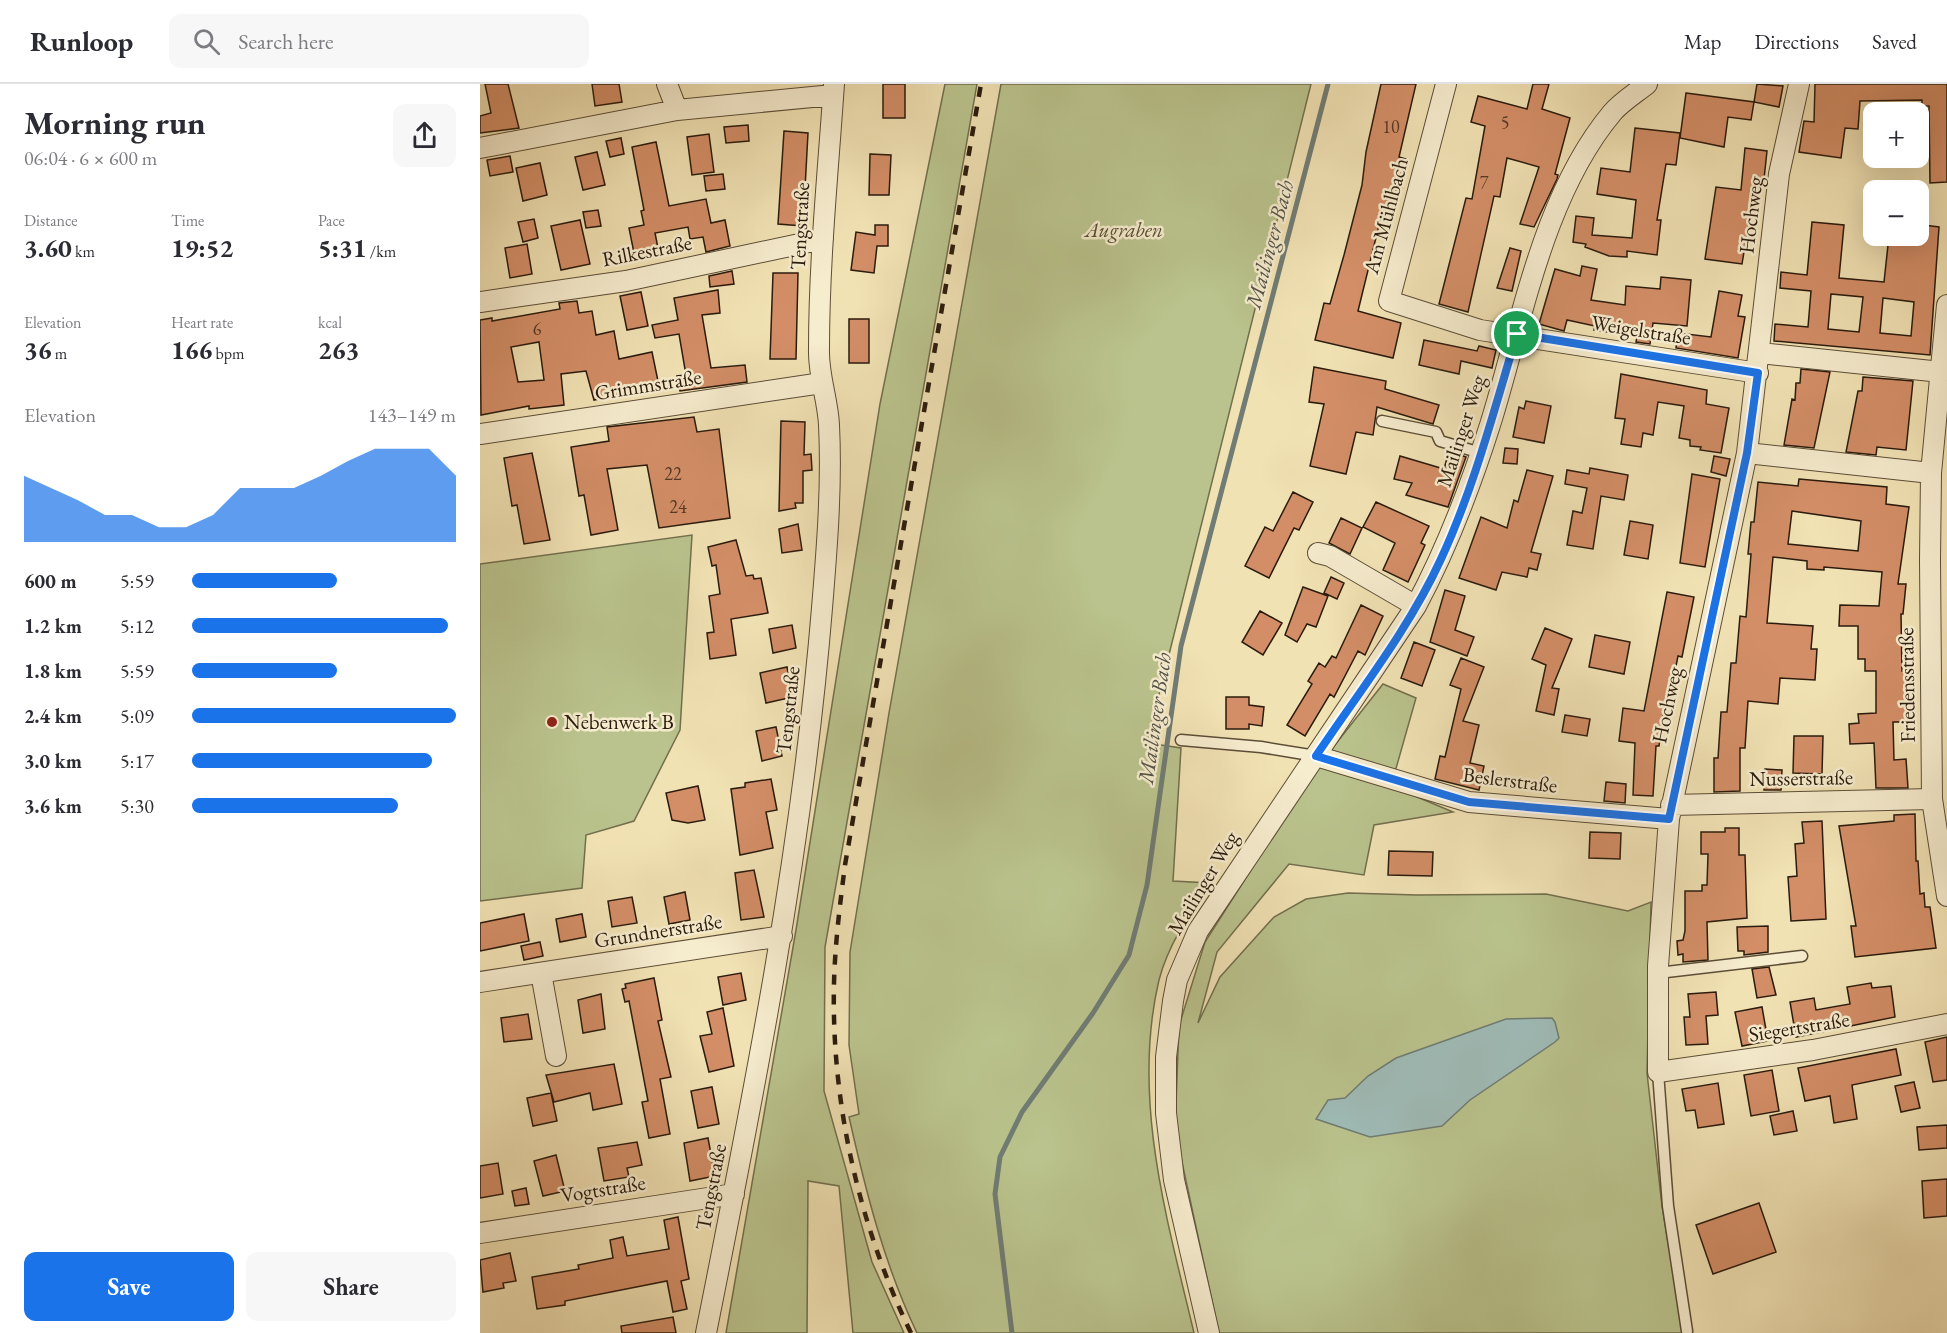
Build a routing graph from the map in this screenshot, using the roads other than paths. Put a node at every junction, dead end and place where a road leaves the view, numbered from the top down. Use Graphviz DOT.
graph roads {
  1 [pos="667,84"];
  2 [pos="1446,84"];
  3 [pos="1647,84"];
  4 [pos="1799,84"];
  5 [pos="834,89"];
  6 [pos="677,110"];
  7 [pos="480,148"];
  8 [pos="823,239"];
  9 [pos="480,302"];
  10 [pos="1947,305"];
  11 [pos="1517,334"];
  12 [pos="1760,353"];
  13 [pos="1941,372"];
  14 [pos="1758,373"];
  15 [pos="822,383"];
  16 [pos="1382,421"];
  17 [pos="480,434"];
  18 [pos="1481,453"];
  19 [pos="1747,453"];
  20 [pos="1931,473"];
  21 [pos="1318,553"];
  22 [pos="1416,606"];
  23 [pos="1181,740"];
  24 [pos="1316,756"];
  25 [pos="1932,799"];
  26 [pos="1670,812"];
  27 [pos="1947,896"];
  28 [pos="782,936"];
  29 [pos="1802,956"];
  30 [pos="541,973"];
  31 [pos="1658,973"];
  32 [pos="480,982"];
  33 [pos="1947,1024"];
  34 [pos="556,1056"];
  35 [pos="1658,1072"];
  36 [pos="734,1194"];
  37 [pos="480,1233"];
  38 [pos="1687,1331"];
  39 [pos="706,1333"];
  40 [pos="1209,1333"];
  1 -- 6 [label="street"];
  2 -- 11 [label="street, Am Mühlbach"];
  3 -- 11 [label="street, Mailinger Weg"];
  4 -- 12 [label="street, Hochweg"];
  5 -- 6 [label="street"];
  5 -- 8 [label="street, Tengstraße"];
  6 -- 7 [label="street"];
  8 -- 9 [label="street, Rilkestraße"];
  8 -- 15 [label="street, Tengstraße"];
  10 -- 13 [label="street, Friedensstraße"];
  11 -- 14 [label="street, Weigelstraße"];
  11 -- 18 [label="street, Mailinger Weg"];
  12 -- 13 [label="street"];
  12 -- 14 [label="street, Hochweg"];
  13 -- 20 [label="street, Friedensstraße"];
  14 -- 19 [label="street, Hochweg"];
  15 -- 17 [label="street, Grimmstraße"];
  15 -- 28 [label="street, Tengstraße"];
  16 -- 18 [label="lane"];
  18 -- 22 [label="street, Mailinger Weg"];
  19 -- 20 [label="street"];
  19 -- 26 [label="street, Hochweg"];
  20 -- 25 [label="street, Friedensstraße"];
  21 -- 22 [label="street"];
  22 -- 24 [label="street, Mailinger Weg"];
  23 -- 24 [label="lane"];
  24 -- 26 [label="street, Beslerstraße"];
  24 -- 40 [label="street, Mailinger Weg"];
  25 -- 26 [label="street, Nusserstraße"];
  25 -- 27 [label="street, Friedensstraße"];
  26 -- 31 [label="street, Hochweg"];
  28 -- 30 [label="street, Grundnerstraße"];
  28 -- 36 [label="street, Tengstraße"];
  29 -- 31 [label="lane"];
  30 -- 32 [label="street, Grundnerstraße"];
  30 -- 34 [label="street"];
  31 -- 35 [label="street, Hochweg"];
  33 -- 35 [label="street, Siegertstraße"];
  35 -- 38 [label="lane"];
  36 -- 37 [label="street, Vogtstraße"];
  36 -- 39 [label="street, Tengstraße"];
}
